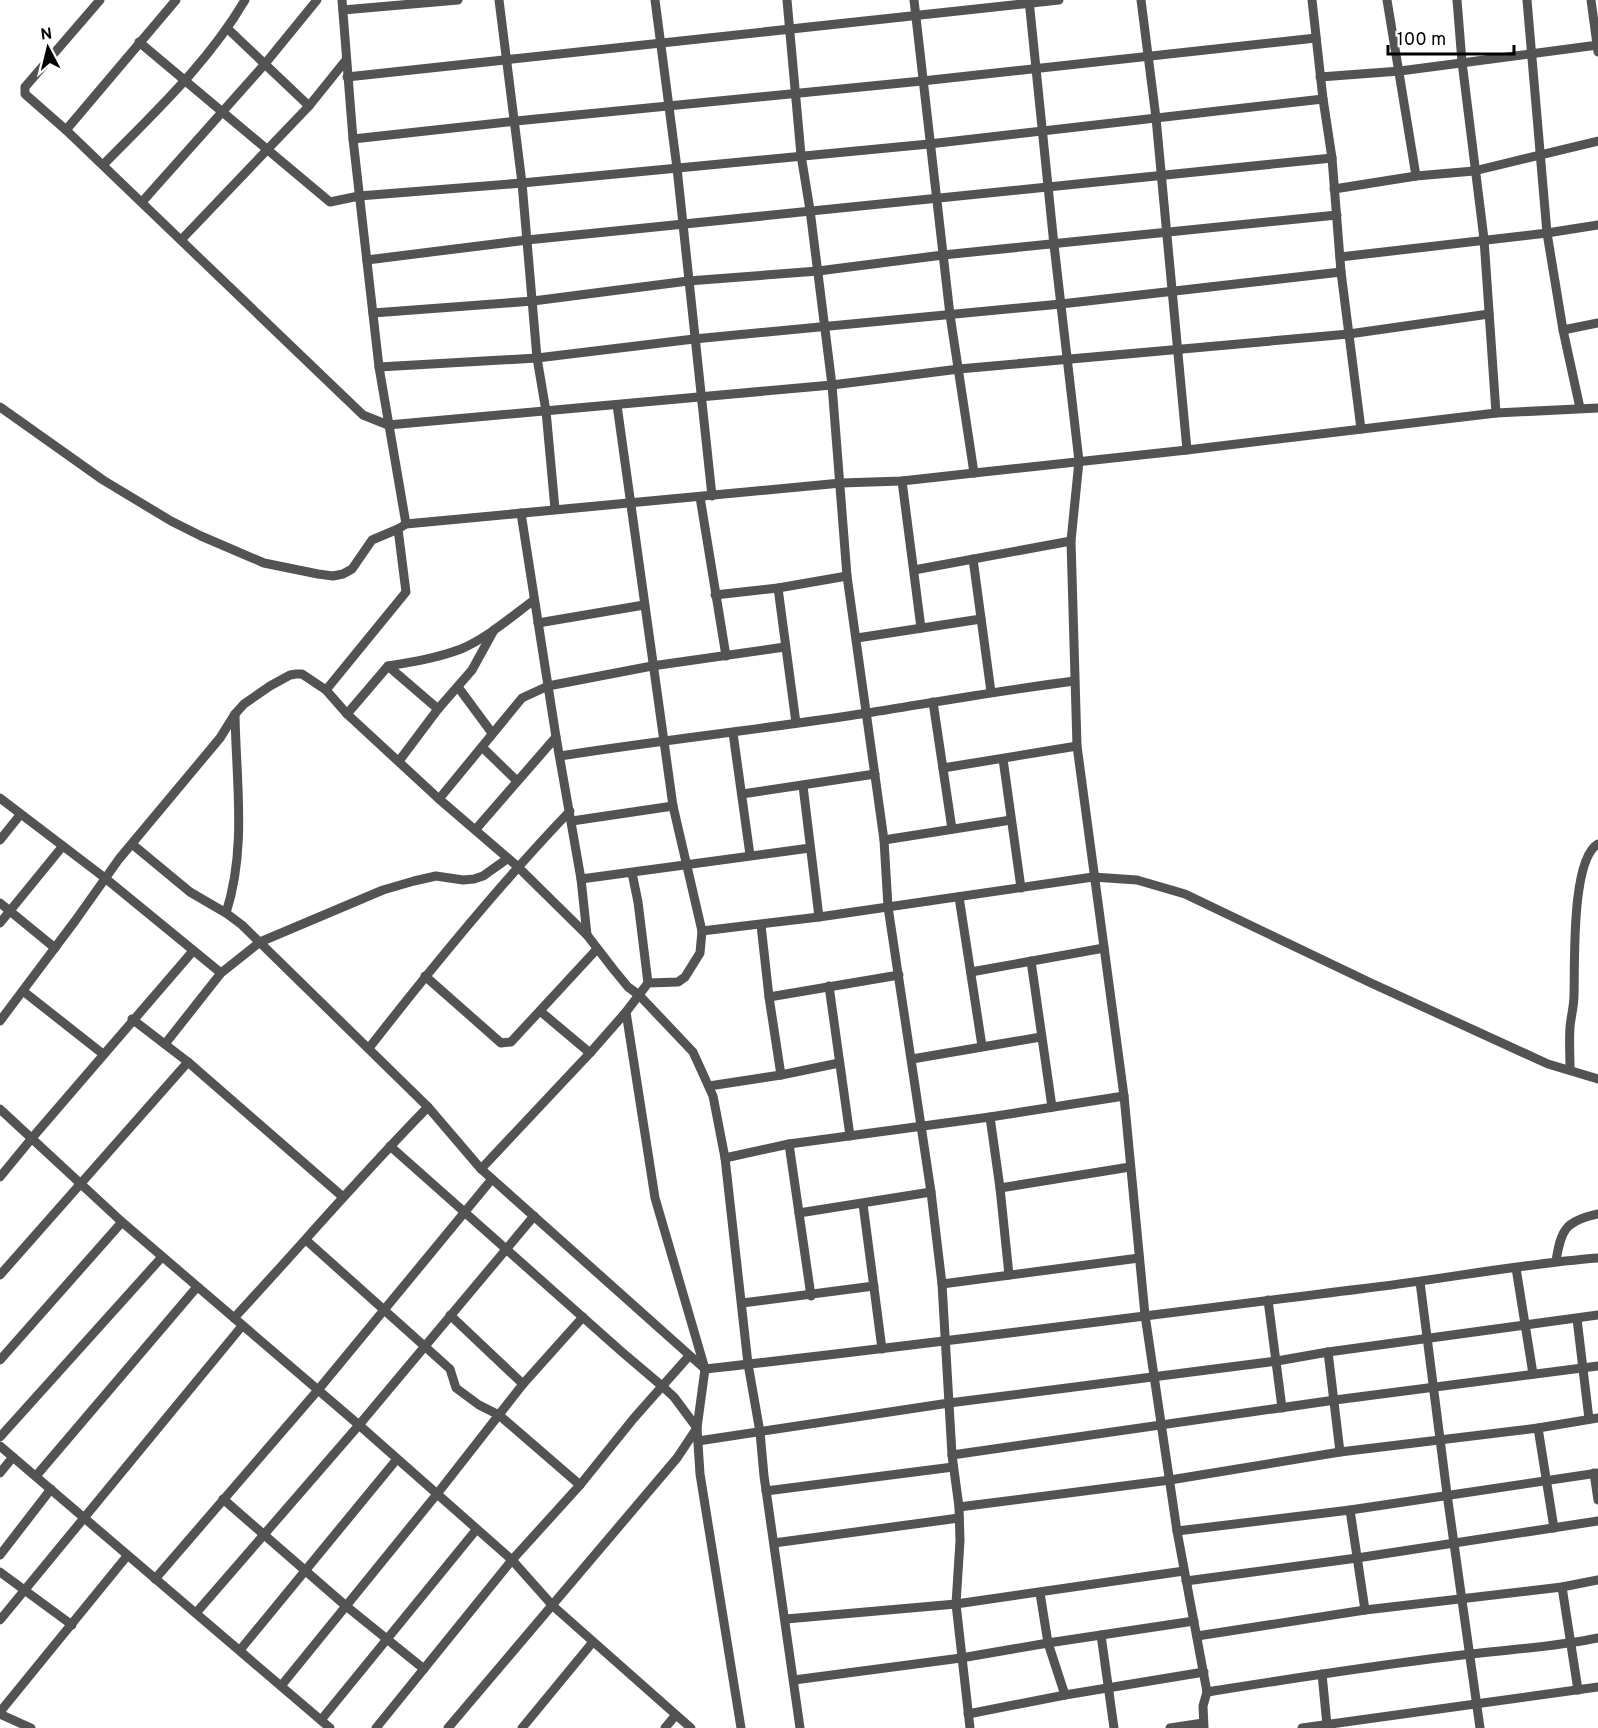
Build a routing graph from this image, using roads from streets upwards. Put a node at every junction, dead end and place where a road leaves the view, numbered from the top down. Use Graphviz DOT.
graph roads {
  1 [pos="100,0"];
  2 [pos="176,0"];
  3 [pos="245,0"];
  4 [pos="317,0"];
  5 [pos="458,0"];
  6 [pos="500,0"];
  7 [pos="655,0"];
  8 [pos="787,0"];
  9 [pos="914,0"];
  10 [pos="1059,0"];
  11 [pos="1141,0"];
  12 [pos="1312,0"];
  13 [pos="1387,0"];
  14 [pos="1457,0"];
  15 [pos="1527,0"];
  16 [pos="1591,0"];
  17 [pos="1030,2"];
  18 [pos="343,5"];
  19 [pos="916,16"];
  20 [pos="790,28"];
  21 [pos="228,29"];
  22 [pos="1316,38"];
  23 [pos="139,42"];
  24 [pos="660,44"];
  25 [pos="1598,47"];
  26 [pos="1533,53"];
  27 [pos="1148,56"];
  28 [pos="507,59"];
  29 [pos="346,60"];
  30 [pos="1462,62"];
  31 [pos="264,65"];
  32 [pos="1035,69"];
  33 [pos="1400,71"];
  34 [pos="347,77"];
  35 [pos="1320,77"];
  36 [pos="186,81"];
  37 [pos="922,81"];
  38 [pos="795,93"];
  39 [pos="1323,99"];
  40 [pos="309,106"];
  41 [pos="669,106"];
  42 [pos="222,112"];
  43 [pos="1156,118"];
  44 [pos="516,120"];
  45 [pos="66,130"];
  46 [pos="1043,130"];
  47 [pos="353,139"];
  48 [pos="1598,141"];
  49 [pos="930,144"];
  50 [pos="266,148"];
  51 [pos="801,155"];
  52 [pos="1540,156"];
  53 [pos="1332,158"];
  54 [pos="103,165"];
  55 [pos="677,168"];
  56 [pos="1474,171"];
  57 [pos="1160,175"];
  58 [pos="1416,176"];
  59 [pos="522,183"];
  60 [pos="1048,186"];
  61 [pos="1334,189"];
  62 [pos="359,196"];
  63 [pos="936,198"];
  64 [pos="142,202"];
  65 [pos="810,210"];
  66 [pos="1337,215"];
  67 [pos="683,224"];
  68 [pos="1598,225"];
  69 [pos="1166,233"];
  70 [pos="1547,233"];
  71 [pos="1484,239"];
  72 [pos="180,240"];
  73 [pos="527,240"];
  74 [pos="1054,244"];
  75 [pos="943,255"];
  76 [pos="1340,257"];
  77 [pos="367,260"];
  78 [pos="818,271"];
  79 [pos="1341,272"];
  80 [pos="688,281"];
  81 [pos="1172,292"];
  82 [pos="533,301"];
  83 [pos="1061,304"];
  84 [pos="373,313"];
  85 [pos="1489,314"];
  86 [pos="950,315"];
  87 [pos="1598,323"];
  88 [pos="823,328"];
  89 [pos="1563,330"];
  90 [pos="1349,334"];
  91 [pos="694,339"];
  92 [pos="1176,350"];
  93 [pos="537,358"];
  94 [pos="1067,359"];
  95 [pos="379,367"];
  96 [pos="959,369"];
  97 [pos="832,385"];
  98 [pos="701,397"];
  99 [pos="617,405"];
  100 [pos="0,407"];
  101 [pos="1580,408"];
  102 [pos="1598,408"];
  103 [pos="546,411"];
  104 [pos="1497,413"];
  105 [pos="388,425"];
  106 [pos="1361,429"];
  107 [pos="1187,450"];
  108 [pos="1079,461"];
  109 [pos="974,473"];
  110 [pos="902,480"];
  111 [pos="841,483"];
  112 [pos="712,496"];
  113 [pos="700,497"];
  114 [pos="629,502"];
  115 [pos="555,509"];
  116 [pos="521,513"];
  117 [pos="402,527"];
  118 [pos="1071,541"];
  119 [pos="973,559"];
  120 [pos="914,570"];
  121 [pos="848,576"];
  122 [pos="778,588"];
  123 [pos="715,595"];
  124 [pos="534,600"];
  125 [pos="644,605"];
  126 [pos="981,619"];
  127 [pos="538,623"];
  128 [pos="496,628"];
  129 [pos="921,628"];
  130 [pos="856,638"];
  131 [pos="785,646"];
  132 [pos="726,656"];
  133 [pos="388,666"];
  134 [pos="652,666"];
  135 [pos="1074,681"];
  136 [pos="548,686"];
  137 [pos="458,687"];
  138 [pos="326,690"];
  139 [pos="991,692"];
  140 [pos="933,702"];
  141 [pos="438,709"];
  142 [pos="867,713"];
  143 [pos="235,714"];
  144 [pos="347,714"];
  145 [pos="796,723"];
  146 [pos="492,733"];
  147 [pos="733,733"];
  148 [pos="556,737"];
  149 [pos="663,740"];
  150 [pos="1077,746"];
  151 [pos="482,747"];
  152 [pos="560,756"];
  153 [pos="1003,759"];
  154 [pos="399,761"];
  155 [pos="943,768"];
  156 [pos="875,774"];
  157 [pos="517,781"];
  158 [pos="802,786"];
  159 [pos="742,794"];
  160 [pos="0,798"];
  161 [pos="439,799"];
  162 [pos="673,806"];
  163 [pos="20,815"];
  164 [pos="571,816"];
  165 [pos="1011,820"];
  166 [pos="476,829"];
  167 [pos="952,829"];
  168 [pos="0,840"];
  169 [pos="884,840"];
  170 [pos="132,844"];
  171 [pos="1598,844"];
  172 [pos="62,847"];
  173 [pos="810,848"];
  174 [pos="750,855"];
  175 [pos="507,858"];
  176 [pos="687,864"];
  177 [pos="517,866"];
  178 [pos="632,873"];
  179 [pos="1093,877"];
  180 [pos="105,878"];
  181 [pos="581,879"];
  182 [pos="1021,888"];
  183 [pos="959,897"];
  184 [pos="0,903"];
  185 [pos="888,907"];
  186 [pos="10,912"];
  187 [pos="226,913"];
  188 [pos="819,917"];
  189 [pos="0,923"];
  190 [pos="761,925"];
  191 [pos="702,931"];
  192 [pos="586,935"];
  193 [pos="260,942"];
  194 [pos="55,948"];
  195 [pos="1104,948"];
  196 [pos="597,949"];
  197 [pos="193,951"];
  198 [pos="1031,961"];
  199 [pos="971,972"];
  200 [pos="221,973"];
  201 [pos="899,975"];
  202 [pos="425,976"];
  203 [pos="648,983"];
  204 [pos="829,986"];
  205 [pos="23,991"];
  206 [pos="639,995"];
  207 [pos="769,997"];
  208 [pos="540,1011"];
  209 [pos="626,1012"];
  210 [pos="132,1019"];
  211 [pos="0,1021"];
  212 [pos="1041,1036"];
  213 [pos="165,1044"];
  214 [pos="982,1046"];
  215 [pos="369,1048"];
  216 [pos="590,1053"];
  217 [pos="103,1054"];
  218 [pos="912,1059"];
  219 [pos="188,1062"];
  220 [pos="839,1063"];
  221 [pos="1570,1069"];
  222 [pos="781,1075"];
  223 [pos="1598,1079"];
  224 [pos="708,1086"];
  225 [pos="1124,1096"];
  226 [pos="428,1107"];
  227 [pos="1052,1107"];
  228 [pos="0,1109"];
  229 [pos="990,1117"];
  230 [pos="921,1126"];
  231 [pos="850,1136"];
  232 [pos="32,1138"];
  233 [pos="789,1144"];
  234 [pos="390,1146"];
  235 [pos="725,1158"];
  236 [pos="1130,1167"];
  237 [pos="481,1169"];
  238 [pos="0,1177"];
  239 [pos="492,1179"];
  240 [pos="80,1183"];
  241 [pos="1000,1188"];
  242 [pos="931,1192"];
  243 [pos="343,1197"];
  244 [pos="863,1204"];
  245 [pos="464,1212"];
  246 [pos="799,1213"];
  247 [pos="1598,1214"];
  248 [pos="534,1216"];
  249 [pos="122,1222"];
  250 [pos="306,1240"];
  251 [pos="505,1249"];
  252 [pos="0,1257"];
  253 [pos="162,1257"];
  254 [pos="1139,1258"];
  255 [pos="1598,1258"];
  256 [pos="1556,1261"];
  257 [pos="9,1264"];
  258 [pos="1516,1268"];
  259 [pos="0,1275"];
  260 [pos="1009,1275"];
  261 [pos="1420,1282"];
  262 [pos="942,1284"];
  263 [pos="874,1286"];
  264 [pos="197,1287"];
  265 [pos="811,1296"];
  266 [pos="1268,1300"];
  267 [pos="742,1303"];
  268 [pos="384,1308"];
  269 [pos="450,1315"];
  270 [pos="1145,1316"];
  271 [pos="1598,1316"];
  272 [pos="583,1317"];
  273 [pos="234,1318"];
  274 [pos="1577,1319"];
  275 [pos="1525,1325"];
  276 [pos="242,1326"];
  277 [pos="1426,1338"];
  278 [pos="945,1342"];
  279 [pos="424,1347"];
  280 [pos="882,1349"];
  281 [pos="1328,1352"];
  282 [pos="689,1356"];
  283 [pos="0,1360"];
  284 [pos="1277,1361"];
  285 [pos="748,1364"];
  286 [pos="1598,1366"];
  287 [pos="705,1369"];
  288 [pos="1583,1369"];
  289 [pos="1533,1374"];
  290 [pos="1154,1377"];
  291 [pos="523,1384"];
  292 [pos="662,1386"];
  293 [pos="1433,1389"];
  294 [pos="318,1390"];
  295 [pos="1335,1400"];
  296 [pos="949,1403"];
  297 [pos="1282,1408"];
  298 [pos="499,1415"];
  299 [pos="1594,1419"];
  300 [pos="359,1425"];
  301 [pos="1162,1425"];
  302 [pos="697,1428"];
  303 [pos="1538,1428"];
  304 [pos="760,1432"];
  305 [pos="0,1437"];
  306 [pos="1440,1440"];
  307 [pos="698,1441"];
  308 [pos="0,1446"];
  309 [pos="1340,1452"];
  310 [pos="952,1455"];
  311 [pos="13,1457"];
  312 [pos="396,1459"];
  313 [pos="953,1467"];
  314 [pos="0,1473"];
  315 [pos="1596,1473"];
  316 [pos="36,1476"];
  317 [pos="1546,1479"];
  318 [pos="1170,1480"];
  319 [pos="580,1485"];
  320 [pos="51,1489"];
  321 [pos="766,1491"];
  322 [pos="437,1494"];
  323 [pos="1447,1494"];
  324 [pos="223,1498"];
  325 [pos="1598,1500"];
  326 [pos="959,1507"];
  327 [pos="1350,1510"];
  328 [pos="84,1518"];
  329 [pos="959,1518"];
  330 [pos="1598,1521"];
  331 [pos="1554,1528"];
  332 [pos="476,1530"];
  333 [pos="1177,1531"];
  334 [pos="264,1534"];
  335 [pos="4,1543"];
  336 [pos="774,1543"];
  337 [pos="1454,1543"];
  338 [pos="0,1556"];
  339 [pos="127,1556"];
  340 [pos="1357,1558"];
  341 [pos="512,1560"];
  342 [pos="305,1570"];
  343 [pos="0,1572"];
  344 [pos="1185,1576"];
  345 [pos="155,1579"];
  346 [pos="1598,1580"];
  347 [pos="1562,1587"];
  348 [pos="25,1590"];
  349 [pos="1040,1593"];
  350 [pos="1461,1598"];
  351 [pos="956,1604"];
  352 [pos="346,1606"];
  353 [pos="553,1606"];
  354 [pos="1365,1610"];
  355 [pos="196,1613"];
  356 [pos="786,1619"];
  357 [pos="0,1620"];
  358 [pos="1194,1621"];
  359 [pos="72,1625"];
  360 [pos="1101,1635"];
  361 [pos="1197,1636"];
  362 [pos="1598,1638"];
  363 [pos="386,1640"];
  364 [pos="592,1642"];
  365 [pos="1048,1643"];
  366 [pos="1571,1644"];
  367 [pos="240,1650"];
  368 [pos="1470,1654"];
  369 [pos="961,1658"];
  370 [pos="424,1669"];
  371 [pos="1204,1672"];
  372 [pos="1322,1674"];
  373 [pos="794,1680"];
  374 [pos="281,1686"];
  375 [pos="1598,1688"];
  376 [pos="1109,1689"];
  377 [pos="1578,1690"];
  378 [pos="1207,1692"];
  379 [pos="1065,1695"];
  380 [pos="1478,1705"];
  381 [pos="0,1713"];
  382 [pos="968,1714"];
  383 [pos="675,1716"];
  384 [pos="321,1720"];
  385 [pos="1382,1723"];
  386 [pos="1203,1725"];
  387 [pos="1328,1725"];
  388 [pos="31,1728"];
  389 [pos="330,1728"];
  390 [pos="376,1728"];
  391 [pos="448,1728"];
  392 [pos="522,1728"];
  393 [pos="665,1728"];
  394 [pos="691,1728"];
  395 [pos="741,1728"];
  396 [pos="800,1728"];
  397 [pos="970,1728"];
  398 [pos="1114,1728"];
  399 [pos="1170,1728"];
  400 [pos="1302,1728"];
  401 [pos="1480,1728"];
  1 -- 45 [label="street"];
  2 -- 23 [label="street"];
  3 -- 21 [label="street"];
  4 -- 31 [label="street"];
  5 -- 18 [label="street"];
  6 -- 28 [label="street"];
  7 -- 24 [label="street"];
  8 -- 20 [label="street"];
  9 -- 19 [label="street"];
  10 -- 17 [label="street"];
  11 -- 27 [label="street"];
  12 -- 22 [label="street"];
  13 -- 33 [label="street"];
  14 -- 30 [label="street"];
  15 -- 26 [label="street"];
  16 -- 25 [label="street"];
  17 -- 19 [label="street"];
  17 -- 32 [label="street"];
  18 -- 29 [label="street"];
  19 -- 20 [label="street"];
  19 -- 37 [label="street"];
  20 -- 24 [label="street"];
  20 -- 38 [label="street"];
  21 -- 31 [label="street"];
  21 -- 36 [label="street"];
  22 -- 27 [label="street"];
  22 -- 35 [label="street"];
  23 -- 36 [label="street"];
  23 -- 45 [label="street"];
  24 -- 28 [label="street"];
  24 -- 41 [label="street"];
  25 -- 26 [label="street"];
  26 -- 30 [label="street"];
  26 -- 52 [label="street"];
  27 -- 32 [label="street"];
  27 -- 43 [label="street"];
  28 -- 34 [label="street"];
  28 -- 44 [label="street"];
  29 -- 34 [label="street"];
  29 -- 40 [label="street"];
  30 -- 33 [label="street"];
  30 -- 56 [label="street"];
  31 -- 40 [label="street"];
  31 -- 42 [label="street"];
  32 -- 37 [label="street"];
  32 -- 46 [label="street"];
  33 -- 35 [label="street"];
  33 -- 58 [label="street"];
  34 -- 47 [label="street"];
  35 -- 39 [label="street"];
  36 -- 42 [label="street"];
  36 -- 54 [label="street"];
  37 -- 38 [label="street"];
  37 -- 49 [label="street"];
  38 -- 41 [label="street"];
  38 -- 51 [label="street"];
  39 -- 43 [label="street"];
  39 -- 53 [label="street"];
  40 -- 50 [label="street"];
  41 -- 44 [label="street"];
  41 -- 55 [label="street"];
  42 -- 50 [label="street"];
  42 -- 64 [label="street"];
  43 -- 46 [label="street"];
  43 -- 57 [label="street"];
  44 -- 47 [label="street"];
  44 -- 59 [label="street"];
  45 -- 54 [label="street"];
  46 -- 49 [label="street"];
  46 -- 60 [label="street"];
  47 -- 62 [label="street"];
  48 -- 52 [label="street"];
  49 -- 51 [label="street"];
  49 -- 63 [label="street"];
  50 -- 62 [label="street"];
  50 -- 72 [label="street"];
  51 -- 55 [label="street"];
  51 -- 65 [label="street"];
  52 -- 56 [label="street"];
  52 -- 70 [label="street"];
  53 -- 57 [label="street"];
  53 -- 61 [label="street"];
  54 -- 64 [label="street"];
  55 -- 59 [label="street"];
  55 -- 67 [label="street"];
  56 -- 58 [label="street"];
  56 -- 71 [label="street"];
  57 -- 60 [label="street"];
  57 -- 69 [label="street"];
  58 -- 61 [label="street"];
  59 -- 62 [label="street"];
  59 -- 73 [label="street"];
  60 -- 63 [label="street"];
  60 -- 74 [label="street"];
  61 -- 66 [label="street"];
  62 -- 77 [label="street"];
  63 -- 65 [label="street"];
  63 -- 75 [label="street"];
  64 -- 72 [label="street"];
  65 -- 67 [label="street"];
  65 -- 78 [label="street"];
  66 -- 69 [label="street"];
  66 -- 76 [label="street"];
  67 -- 73 [label="street"];
  67 -- 80 [label="street"];
  68 -- 70 [label="street"];
  69 -- 74 [label="street"];
  69 -- 81 [label="street"];
  70 -- 71 [label="street"];
  70 -- 89 [label="street"];
  71 -- 76 [label="street"];
  71 -- 85 [label="street"];
  72 -- 105 [label="street"];
  73 -- 77 [label="street"];
  73 -- 82 [label="street"];
  74 -- 75 [label="street"];
  74 -- 83 [label="street"];
  75 -- 78 [label="street"];
  75 -- 86 [label="street"];
  76 -- 79 [label="street"];
  77 -- 84 [label="street"];
  78 -- 80 [label="street"];
  78 -- 88 [label="street"];
  79 -- 81 [label="street"];
  79 -- 90 [label="street"];
  80 -- 82 [label="street"];
  80 -- 91 [label="street"];
  81 -- 83 [label="street"];
  81 -- 92 [label="street"];
  82 -- 84 [label="street"];
  82 -- 93 [label="street"];
  83 -- 86 [label="street"];
  83 -- 94 [label="street"];
  84 -- 95 [label="street"];
  85 -- 90 [label="street"];
  85 -- 104 [label="street"];
  86 -- 88 [label="street"];
  86 -- 96 [label="street"];
  87 -- 89 [label="street"];
  88 -- 91 [label="street"];
  88 -- 97 [label="street"];
  89 -- 101 [label="street"];
  90 -- 92 [label="street"];
  90 -- 106 [label="street"];
  91 -- 93 [label="street"];
  91 -- 98 [label="street"];
  92 -- 94 [label="street"];
  92 -- 107 [label="street"];
  93 -- 95 [label="street"];
  93 -- 103 [label="street"];
  94 -- 96 [label="street"];
  94 -- 108 [label="street"];
  95 -- 105 [label="street"];
  96 -- 97 [label="street"];
  96 -- 109 [label="street"];
  97 -- 98 [label="street"];
  97 -- 111 [label="street"];
  98 -- 99 [label="street"];
  98 -- 112 [label="street"];
  99 -- 103 [label="street"];
  99 -- 114 [label="street"];
  100 -- 117 [label="street"];
  101 -- 102 [label="street"];
  101 -- 104 [label="street"];
  103 -- 105 [label="street"];
  103 -- 115 [label="street"];
  104 -- 106 [label="street"];
  105 -- 117 [label="street"];
  106 -- 107 [label="street"];
  107 -- 108 [label="street"];
  108 -- 109 [label="street"];
  108 -- 118 [label="street"];
  109 -- 110 [label="street"];
  110 -- 111 [label="street"];
  110 -- 120 [label="street"];
  111 -- 112 [label="street"];
  111 -- 121 [label="street"];
  112 -- 113 [label="street"];
  113 -- 114 [label="street"];
  113 -- 123 [label="street"];
  114 -- 115 [label="street"];
  114 -- 125 [label="street"];
  115 -- 116 [label="street"];
  116 -- 117 [label="street"];
  116 -- 124 [label="street"];
  117 -- 138 [label="street"];
  118 -- 119 [label="street"];
  118 -- 135 [label="street"];
  119 -- 120 [label="street"];
  119 -- 126 [label="street"];
  120 -- 129 [label="street"];
  121 -- 122 [label="street"];
  121 -- 130 [label="street"];
  122 -- 123 [label="street"];
  122 -- 131 [label="street"];
  123 -- 132 [label="street"];
  124 -- 127 [label="street"];
  124 -- 128 [label="street"];
  125 -- 127 [label="street"];
  125 -- 134 [label="street"];
  126 -- 129 [label="street"];
  126 -- 139 [label="street"];
  127 -- 136 [label="street"];
  128 -- 133 [label="street"];
  128 -- 137 [label="street"];
  129 -- 130 [label="street"];
  130 -- 142 [label="street"];
  131 -- 132 [label="street"];
  131 -- 145 [label="street"];
  132 -- 134 [label="street"];
  133 -- 141 [label="street"];
  133 -- 144 [label="street"];
  134 -- 136 [label="street"];
  134 -- 149 [label="street"];
  135 -- 139 [label="street"];
  135 -- 150 [label="street"];
  136 -- 146 [label="street"];
  136 -- 148 [label="street"];
  137 -- 141 [label="street"];
  137 -- 146 [label="street"];
  138 -- 143 [label="street"];
  138 -- 144 [label="street"];
  139 -- 140 [label="street"];
  140 -- 142 [label="street"];
  140 -- 155 [label="street"];
  141 -- 154 [label="street"];
  142 -- 145 [label="street"];
  142 -- 156 [label="street"];
  143 -- 170 [label="street"];
  143 -- 187 [label="street"];
  144 -- 154 [label="street"];
  145 -- 147 [label="street"];
  146 -- 151 [label="street"];
  147 -- 149 [label="street"];
  147 -- 159 [label="street"];
  148 -- 152 [label="street"];
  148 -- 157 [label="street"];
  149 -- 152 [label="street"];
  149 -- 162 [label="street"];
  150 -- 153 [label="street"];
  150 -- 179 [label="street"];
  151 -- 157 [label="street"];
  151 -- 161 [label="street"];
  152 -- 164 [label="street"];
  153 -- 155 [label="street"];
  153 -- 165 [label="street"];
  154 -- 161 [label="street"];
  155 -- 167 [label="street"];
  156 -- 158 [label="street"];
  156 -- 169 [label="street"];
  157 -- 166 [label="street"];
  158 -- 159 [label="street"];
  158 -- 173 [label="street"];
  159 -- 174 [label="street"];
  160 -- 163 [label="street"];
  161 -- 166 [label="street"];
  162 -- 164 [label="street"];
  162 -- 176 [label="street"];
  163 -- 168 [label="street"];
  163 -- 172 [label="street"];
  164 -- 177 [label="street"];
  164 -- 181 [label="street"];
  165 -- 167 [label="street"];
  165 -- 182 [label="street"];
  166 -- 175 [label="street"];
  167 -- 169 [label="street"];
  169 -- 185 [label="street"];
  170 -- 180 [label="street"];
  170 -- 187 [label="street"];
  171 -- 221 [label="street"];
  172 -- 180 [label="street"];
  172 -- 186 [label="street"];
  173 -- 174 [label="street"];
  173 -- 188 [label="street"];
  174 -- 176 [label="street"];
  175 -- 177 [label="street"];
  175 -- 193 [label="street"];
  176 -- 178 [label="street"];
  176 -- 191 [label="street"];
  177 -- 192 [label="street"];
  177 -- 202 [label="street"];
  178 -- 181 [label="street"];
  178 -- 203 [label="street"];
  179 -- 182 [label="street"];
  179 -- 195 [label="street"];
  179 -- 221 [label="street"];
  180 -- 194 [label="street"];
  180 -- 197 [label="street"];
  181 -- 192 [label="street"];
  182 -- 183 [label="street"];
  183 -- 185 [label="street"];
  183 -- 199 [label="street"];
  184 -- 186 [label="street"];
  185 -- 188 [label="street"];
  185 -- 201 [label="street"];
  186 -- 189 [label="street"];
  186 -- 194 [label="street"];
  187 -- 193 [label="street"];
  188 -- 190 [label="street"];
  190 -- 191 [label="street"];
  190 -- 207 [label="street"];
  191 -- 203 [label="street"];
  192 -- 196 [label="street"];
  193 -- 200 [label="street"];
  193 -- 215 [label="street"];
  194 -- 205 [label="street"];
  195 -- 198 [label="street"];
  195 -- 225 [label="street"];
  196 -- 206 [label="street"];
  196 -- 208 [label="street"];
  197 -- 200 [label="street"];
  197 -- 210 [label="street"];
  198 -- 199 [label="street"];
  198 -- 212 [label="street"];
  199 -- 214 [label="street"];
  200 -- 213 [label="street"];
  201 -- 204 [label="street"];
  201 -- 218 [label="street"];
  202 -- 208 [label="street"];
  202 -- 215 [label="street"];
  203 -- 206 [label="street"];
  204 -- 207 [label="street"];
  204 -- 220 [label="street"];
  205 -- 211 [label="street"];
  205 -- 217 [label="street"];
  206 -- 209 [label="street"];
  206 -- 224 [label="street"];
  207 -- 222 [label="street"];
  208 -- 216 [label="street"];
  209 -- 216 [label="street"];
  209 -- 287 [label="street"];
  210 -- 213 [label="street"];
  210 -- 217 [label="street"];
  212 -- 214 [label="street"];
  212 -- 227 [label="street"];
  213 -- 219 [label="street"];
  214 -- 218 [label="street"];
  215 -- 226 [label="street"];
  216 -- 237 [label="street"];
  217 -- 232 [label="street"];
  218 -- 230 [label="street"];
  219 -- 240 [label="street"];
  219 -- 243 [label="street"];
  220 -- 222 [label="street"];
  220 -- 231 [label="street"];
  221 -- 223 [label="street"];
  222 -- 224 [label="street"];
  224 -- 235 [label="street"];
  225 -- 227 [label="street"];
  225 -- 236 [label="street"];
  226 -- 234 [label="street"];
  226 -- 237 [label="street"];
  227 -- 229 [label="street"];
  228 -- 232 [label="street"];
  229 -- 230 [label="street"];
  229 -- 241 [label="street"];
  230 -- 231 [label="street"];
  230 -- 242 [label="street"];
  231 -- 233 [label="street"];
  232 -- 238 [label="street"];
  232 -- 240 [label="street"];
  233 -- 235 [label="street"];
  233 -- 246 [label="street"];
  234 -- 243 [label="street"];
  234 -- 245 [label="street"];
  235 -- 267 [label="street"];
  236 -- 241 [label="street"];
  236 -- 254 [label="street"];
  237 -- 239 [label="street"];
  239 -- 245 [label="street"];
  239 -- 248 [label="street"];
  240 -- 249 [label="street"];
  240 -- 257 [label="street"];
  241 -- 260 [label="street"];
  242 -- 244 [label="street"];
  242 -- 262 [label="street"];
  243 -- 250 [label="street"];
  244 -- 246 [label="street"];
  244 -- 263 [label="street"];
  245 -- 251 [label="street"];
  245 -- 268 [label="street"];
  246 -- 265 [label="street"];
  247 -- 256 [label="street"];
  248 -- 251 [label="street"];
  248 -- 282 [label="street"];
  249 -- 253 [label="street"];
  249 -- 283 [label="street"];
  250 -- 268 [label="street"];
  250 -- 273 [label="street"];
  251 -- 269 [label="street"];
  251 -- 272 [label="street"];
  252 -- 257 [label="street"];
  253 -- 264 [label="street"];
  253 -- 305 [label="street"];
  254 -- 260 [label="street"];
  254 -- 270 [label="street"];
  255 -- 256 [label="street"];
  256 -- 258 [label="street"];
  257 -- 259 [label="street"];
  258 -- 261 [label="street"];
  258 -- 275 [label="street"];
  260 -- 262 [label="street"];
  261 -- 266 [label="street"];
  261 -- 277 [label="street"];
  262 -- 278 [label="street"];
  263 -- 265 [label="street"];
  263 -- 280 [label="street"];
  264 -- 273 [label="street"];
  264 -- 316 [label="street"];
  265 -- 267 [label="street"];
  266 -- 270 [label="street"];
  266 -- 284 [label="street"];
  267 -- 285 [label="street"];
  268 -- 279 [label="street"];
  268 -- 294 [label="street"];
  269 -- 279 [label="street"];
  269 -- 291 [label="street"];
  270 -- 278 [label="street"];
  270 -- 290 [label="street"];
  271 -- 274 [label="street"];
  272 -- 291 [label="street"];
  272 -- 292 [label="street"];
  273 -- 276 [label="street"];
  274 -- 275 [label="street"];
  274 -- 288 [label="street"];
  275 -- 277 [label="street"];
  275 -- 289 [label="street"];
  276 -- 294 [label="street"];
  276 -- 328 [label="street"];
  277 -- 281 [label="street"];
  277 -- 293 [label="street"];
  278 -- 280 [label="street"];
  278 -- 296 [label="street"];
  279 -- 298 [label="street"];
  279 -- 300 [label="street"];
  280 -- 285 [label="street"];
  281 -- 284 [label="street"];
  281 -- 295 [label="street"];
  282 -- 287 [label="street"];
  282 -- 292 [label="street"];
  284 -- 290 [label="street"];
  284 -- 297 [label="street"];
  285 -- 287 [label="street"];
  285 -- 304 [label="street"];
  286 -- 288 [label="street"];
  287 -- 302 [label="street"];
  288 -- 289 [label="street"];
  288 -- 299 [label="street"];
  289 -- 293 [label="street"];
  290 -- 296 [label="street"];
  290 -- 301 [label="street"];
  291 -- 298 [label="street"];
  292 -- 302 [label="street"];
  292 -- 319 [label="street"];
  293 -- 295 [label="street"];
  293 -- 306 [label="street"];
  294 -- 300 [label="street"];
  294 -- 324 [label="street"];
  295 -- 297 [label="street"];
  295 -- 309 [label="street"];
  296 -- 304 [label="street"];
  296 -- 310 [label="street"];
  297 -- 301 [label="street"];
  298 -- 319 [label="street"];
  298 -- 322 [label="street"];
  299 -- 303 [label="street"];
  300 -- 312 [label="street"];
  300 -- 334 [label="street"];
  301 -- 310 [label="street"];
  301 -- 318 [label="street"];
  302 -- 307 [label="street"];
  302 -- 353 [label="street"];
  303 -- 306 [label="street"];
  303 -- 317 [label="street"];
  304 -- 307 [label="street"];
  304 -- 321 [label="street"];
  306 -- 309 [label="street"];
  306 -- 323 [label="street"];
  307 -- 395 [label="street"];
  308 -- 311 [label="street"];
  309 -- 318 [label="street"];
  310 -- 313 [label="street"];
  311 -- 314 [label="street"];
  311 -- 316 [label="street"];
  312 -- 322 [label="street"];
  312 -- 342 [label="street"];
  313 -- 321 [label="street"];
  313 -- 326 [label="street"];
  315 -- 317 [label="street"];
  315 -- 325 [label="street"];
  316 -- 320 [label="street"];
  317 -- 323 [label="street"];
  317 -- 331 [label="street"];
  318 -- 326 [label="street"];
  318 -- 333 [label="street"];
  319 -- 341 [label="street"];
  320 -- 328 [label="street"];
  320 -- 335 [label="street"];
  321 -- 336 [label="street"];
  322 -- 332 [label="street"];
  322 -- 352 [label="street"];
  323 -- 327 [label="street"];
  323 -- 337 [label="street"];
  324 -- 334 [label="street"];
  324 -- 345 [label="street"];
  326 -- 329 [label="street"];
  327 -- 333 [label="street"];
  327 -- 340 [label="street"];
  328 -- 339 [label="street"];
  328 -- 348 [label="street"];
  329 -- 336 [label="street"];
  329 -- 351 [label="street"];
  330 -- 331 [label="street"];
  331 -- 337 [label="street"];
  332 -- 341 [label="street"];
  332 -- 363 [label="street"];
  333 -- 344 [label="street"];
  334 -- 342 [label="street"];
  334 -- 355 [label="street"];
  335 -- 338 [label="street"];
  336 -- 356 [label="street"];
  337 -- 340 [label="street"];
  337 -- 350 [label="street"];
  339 -- 345 [label="street"];
  339 -- 359 [label="street"];
  340 -- 344 [label="street"];
  340 -- 354 [label="street"];
  341 -- 353 [label="street"];
  341 -- 370 [label="street"];
  342 -- 352 [label="street"];
  342 -- 367 [label="street"];
  343 -- 348 [label="street"];
  344 -- 349 [label="street"];
  344 -- 358 [label="street"];
  345 -- 355 [label="street"];
  346 -- 347 [label="street"];
  347 -- 350 [label="street"];
  347 -- 366 [label="street"];
  348 -- 357 [label="street"];
  348 -- 359 [label="street"];
  349 -- 351 [label="street"];
  349 -- 365 [label="street"];
  350 -- 354 [label="street"];
  350 -- 368 [label="street"];
  351 -- 356 [label="street"];
  351 -- 369 [label="street"];
  352 -- 363 [label="street"];
  352 -- 374 [label="street"];
  353 -- 364 [label="street"];
  353 -- 391 [label="street"];
  354 -- 361 [label="street"];
  355 -- 367 [label="street"];
  356 -- 373 [label="street"];
  358 -- 360 [label="street"];
  358 -- 361 [label="street"];
  359 -- 381 [label="street"];
  360 -- 365 [label="street"];
  360 -- 376 [label="street"];
  361 -- 371 [label="street"];
  362 -- 366 [label="street"];
  363 -- 370 [label="street"];
  363 -- 384 [label="street"];
  364 -- 383 [label="street"];
  364 -- 392 [label="street"];
  365 -- 369 [label="street"];
  365 -- 379 [label="street"];
  366 -- 368 [label="street"];
  366 -- 377 [label="street"];
  367 -- 374 [label="street"];
  368 -- 372 [label="street"];
  368 -- 380 [label="street"];
  369 -- 373 [label="street"];
  369 -- 382 [label="street"];
  370 -- 390 [label="street"];
  371 -- 376 [label="street"];
  371 -- 378 [label="street"];
  372 -- 378 [label="street"];
  372 -- 387 [label="street"];
  373 -- 396 [label="street"];
  374 -- 384 [label="street"];
  375 -- 377 [label="street"];
  376 -- 379 [label="street"];
  376 -- 398 [label="street"];
  377 -- 380 [label="street"];
  378 -- 386 [label="street"];
  379 -- 382 [label="street"];
  380 -- 385 [label="street"];
  380 -- 401 [label="street"];
  381 -- 388 [label="street"];
  382 -- 397 [label="street"];
  383 -- 393 [label="street"];
  383 -- 394 [label="street"];
  384 -- 389 [label="street"];
  385 -- 387 [label="street"];
  386 -- 399 [label="street"];
  387 -- 400 [label="street"];
}
